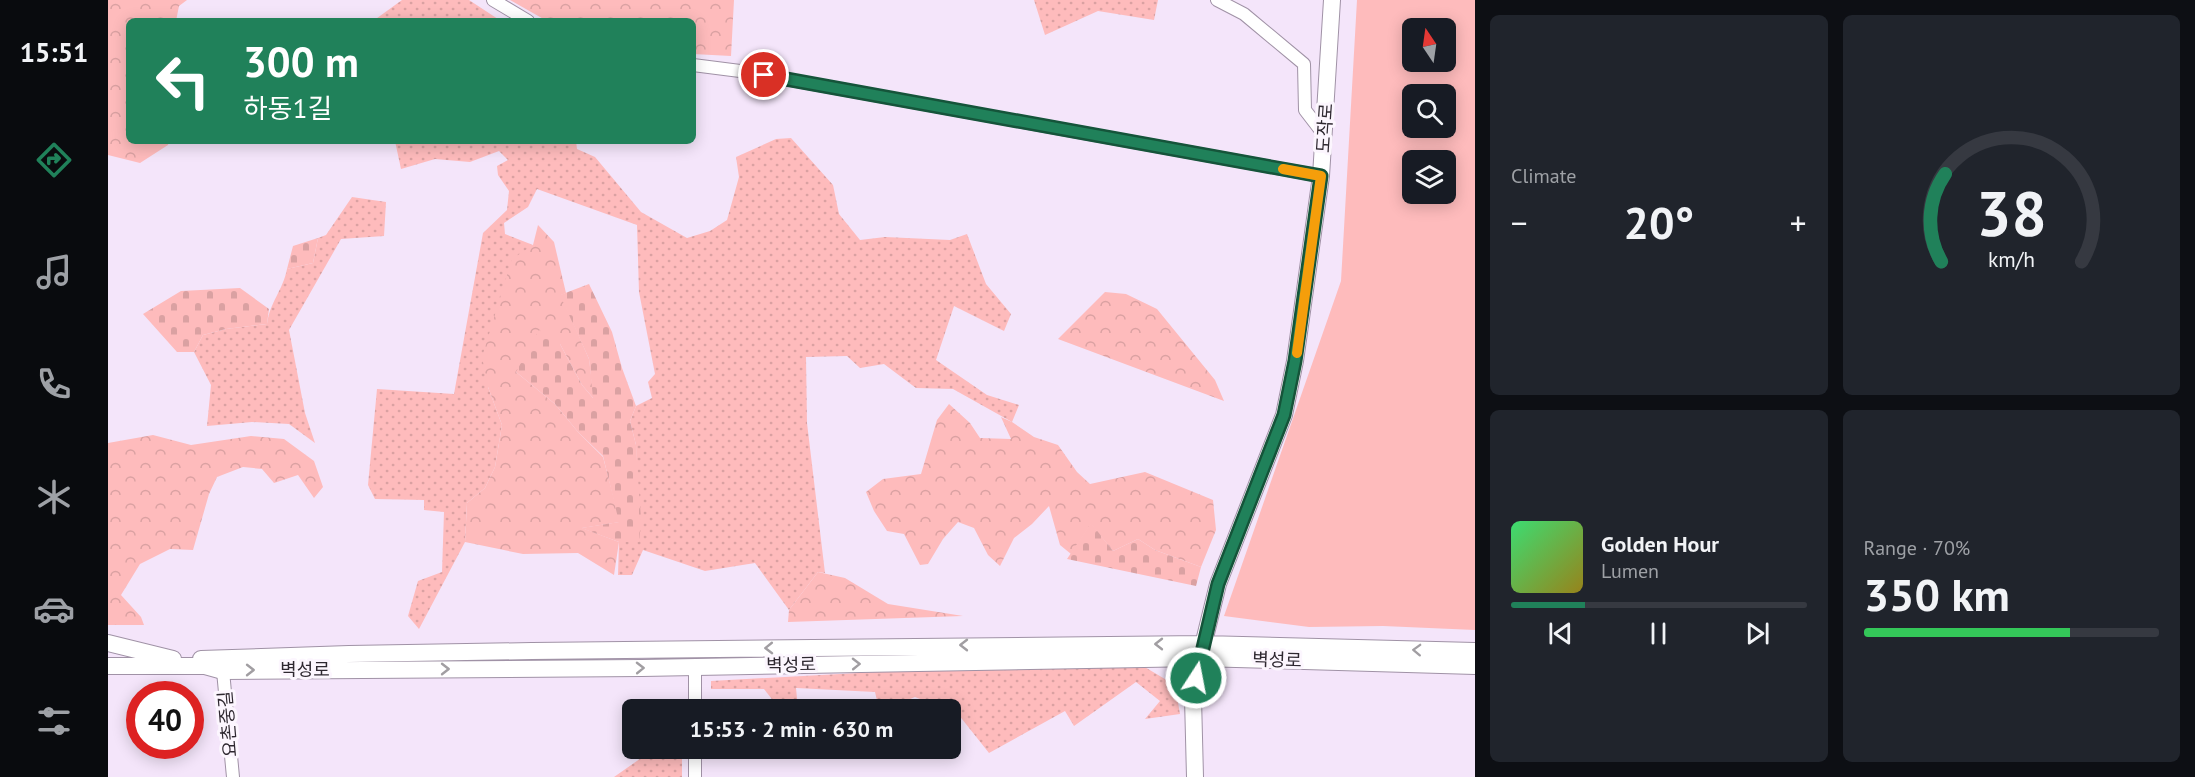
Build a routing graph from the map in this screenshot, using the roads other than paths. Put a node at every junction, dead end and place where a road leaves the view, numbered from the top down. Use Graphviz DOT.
graph roads {
  1 [pos="493,0"];
  2 [pos="1217,0"];
  3 [pos="1332,0"];
  4 [pos="523,18"];
  5 [pos="696,65"];
  6 [pos="1324,136"];
  7 [pos="1321,176"];
  8 [pos="108,643"];
  9 [pos="1201,651"];
  10 [pos="1475,651"];
  11 [pos="177,660"];
  12 [pos="108,661"];
  13 [pos="108,666"];
  14 [pos="206,666"];
  15 [pos="1475,666"];
  16 [pos="695,667"];
  17 [pos="224,671"];
  18 [pos="108,677"];
  19 [pos="695,699"];
  20 [pos="695,759"];
  21 [pos="233,777"];
  22 [pos="695,777"];
  23 [pos="1195,777"];
  1 -- 4 [label="street"];
  2 -- 6 [label="street"];
  3 -- 6 [label="main road, 도작로"];
  5 -- 7 [label="street"];
  6 -- 7 [label="main road, 도작로"];
  7 -- 9 [label="main road, 도작로"];
  8 -- 11 [label="main road"];
  10 -- 9 [label="main road, 벽성로, one-way"];
  9 -- 11 [label="main road, 벽성로, one-way"];
  9 -- 15 [label="main road, 벽성로"];
  16 -- 9 [label="main road, 벽성로, one-way"];
  9 -- 23 [label="main road, 도작로"];
  11 -- 12 [label="main road, 벽성로"];
  13 -- 14 [label="main road, 벽성로"];
  14 -- 17 [label="main road, 벽성로"];
  14 -- 18 [label="main road"];
  17 -- 16 [label="main road, 벽성로, one-way"];
  16 -- 19 [label="street"];
  17 -- 21 [label="street, 요촌중길"];
  20 -- 22 [label="street"];
}
